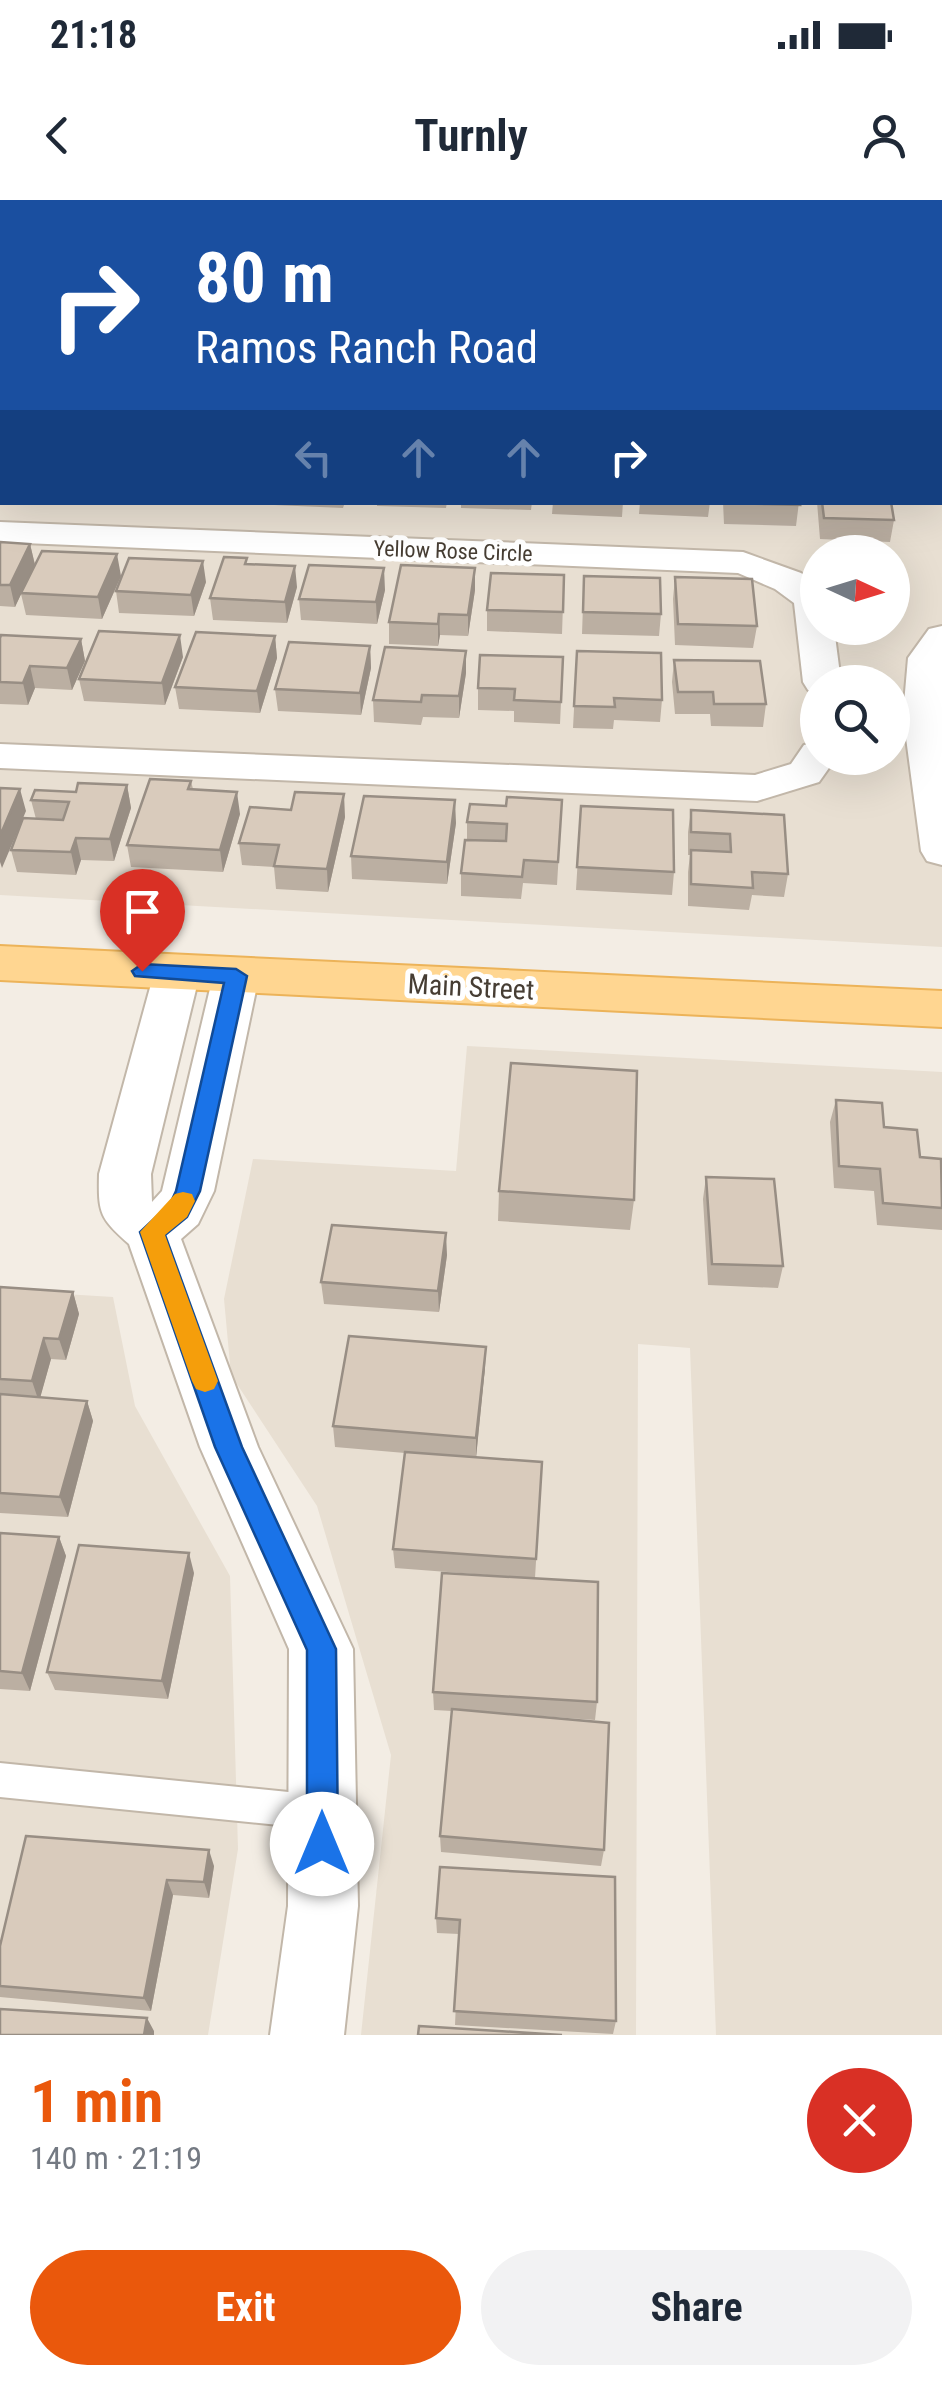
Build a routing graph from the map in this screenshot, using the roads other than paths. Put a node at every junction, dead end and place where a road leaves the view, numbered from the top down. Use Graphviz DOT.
graph roads {
  1 [pos="129,505"];
  2 [pos="0,532"];
  3 [pos="115,538"];
  4 [pos="942,637"];
  5 [pos="820,665"];
  6 [pos="0,756"];
  7 [pos="800,773"];
  8 [pos="942,851"];
  9 [pos="0,963"];
  10 [pos="178,974"];
  11 [pos="236,976"];
  12 [pos="942,1009"];
  13 [pos="152,1232"];
  14 [pos="0,1780"];
  15 [pos="322,1812"];
  16 [pos="306,2035"];
  1 -- 3 [label="street"];
  2 -- 3 [label="street, Yellow Rose Circle"];
  3 -- 5 [label="street, Yellow Rose Circle"];
  4 -- 8 [label="street"];
  6 -- 7 [label="street"];
  9 -- 10 [label="main road, Main Street"];
  10 -- 11 [label="main road, Main Street"];
  10 -- 13 [label="street"];
  11 -- 12 [label="main road, Main Street"];
  11 -- 13 [label="street"];
  13 -- 15 [label="street"];
  14 -- 15 [label="lane"];
  15 -- 16 [label="street"];
}
